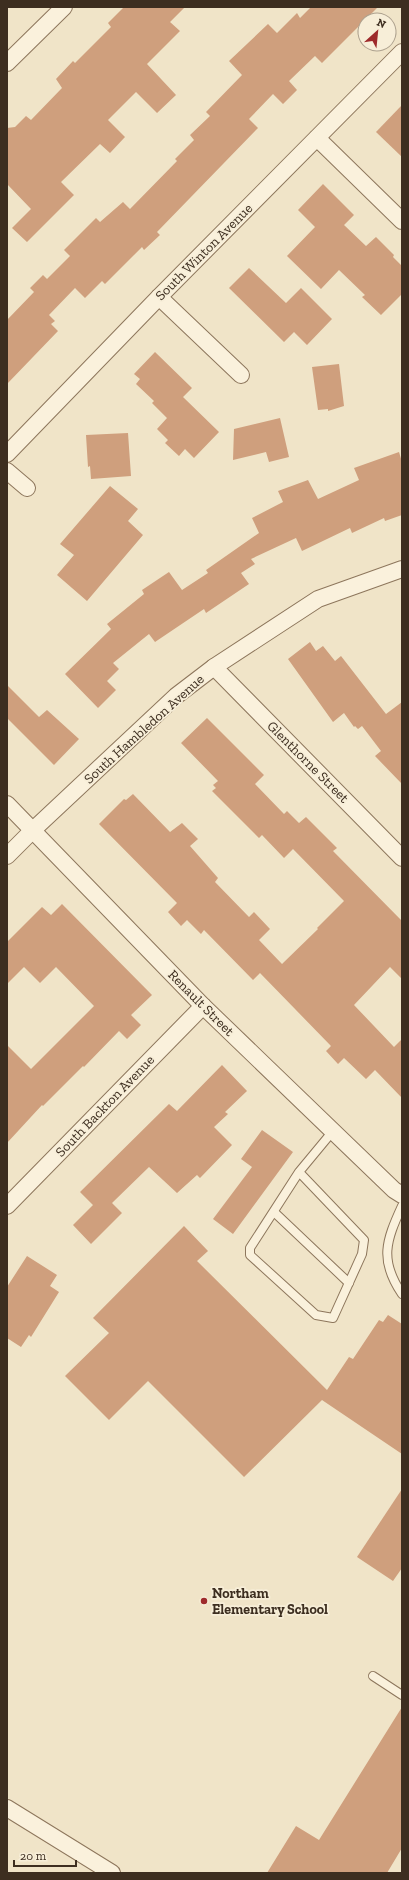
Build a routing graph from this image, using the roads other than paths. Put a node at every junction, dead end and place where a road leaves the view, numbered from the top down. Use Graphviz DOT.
graph roads {
  1 [pos="64,7"];
  2 [pos="402,52"];
  3 [pos="7,63"];
  4 [pos="316,138"];
  5 [pos="402,221"];
  6 [pos="159,297"];
  7 [pos="241,375"];
  8 [pos="7,454"];
  9 [pos="7,471"];
  10 [pos="27,488"];
  11 [pos="402,569"];
  12 [pos="214,667"];
  13 [pos="7,804"];
  14 [pos="32,830"];
  15 [pos="7,856"];
  16 [pos="402,858"];
  17 [pos="202,1006"];
  18 [pos="332,1131"];
  19 [pos="300,1172"];
  20 [pos="402,1195"];
  21 [pos="7,1206"];
  22 [pos="402,1206"];
  23 [pos="274,1212"];
  24 [pos="349,1283"];
  25 [pos="402,1294"];
  26 [pos="373,1676"];
  27 [pos="402,1695"];
  28 [pos="7,1808"];
  29 [pos="112,1873"];
  1 -- 3 [label="street"];
  2 -- 4 [label="street, South Winton Avenue"];
  4 -- 5 [label="street"];
  4 -- 6 [label="street, South Winton Avenue"];
  6 -- 7 [label="street"];
  6 -- 8 [label="street, South Winton Avenue"];
  9 -- 10 [label="street"];
  11 -- 12 [label="street, South Hambledon Avenue"];
  12 -- 14 [label="street, South Hambledon Avenue"];
  12 -- 16 [label="street, Glenthorne Street"];
  13 -- 14 [label="street, Renault Street"];
  14 -- 15 [label="street, South Hambledon Avenue"];
  14 -- 17 [label="street, Renault Street"];
  17 -- 18 [label="street, Renault Street"];
  17 -- 21 [label="street, South Backton Avenue"];
  18 -- 19 [label="lane"];
  18 -- 20 [label="street, Renault Street"];
  19 -- 23 [label="lane"];
  19 -- 24 [label="lane"];
  22 -- 25 [label="lane"];
  23 -- 24 [label="lane"];
  23 -- 24 [label="lane"];
  26 -- 27 [label="lane"];
  28 -- 29 [label="street"];
}
